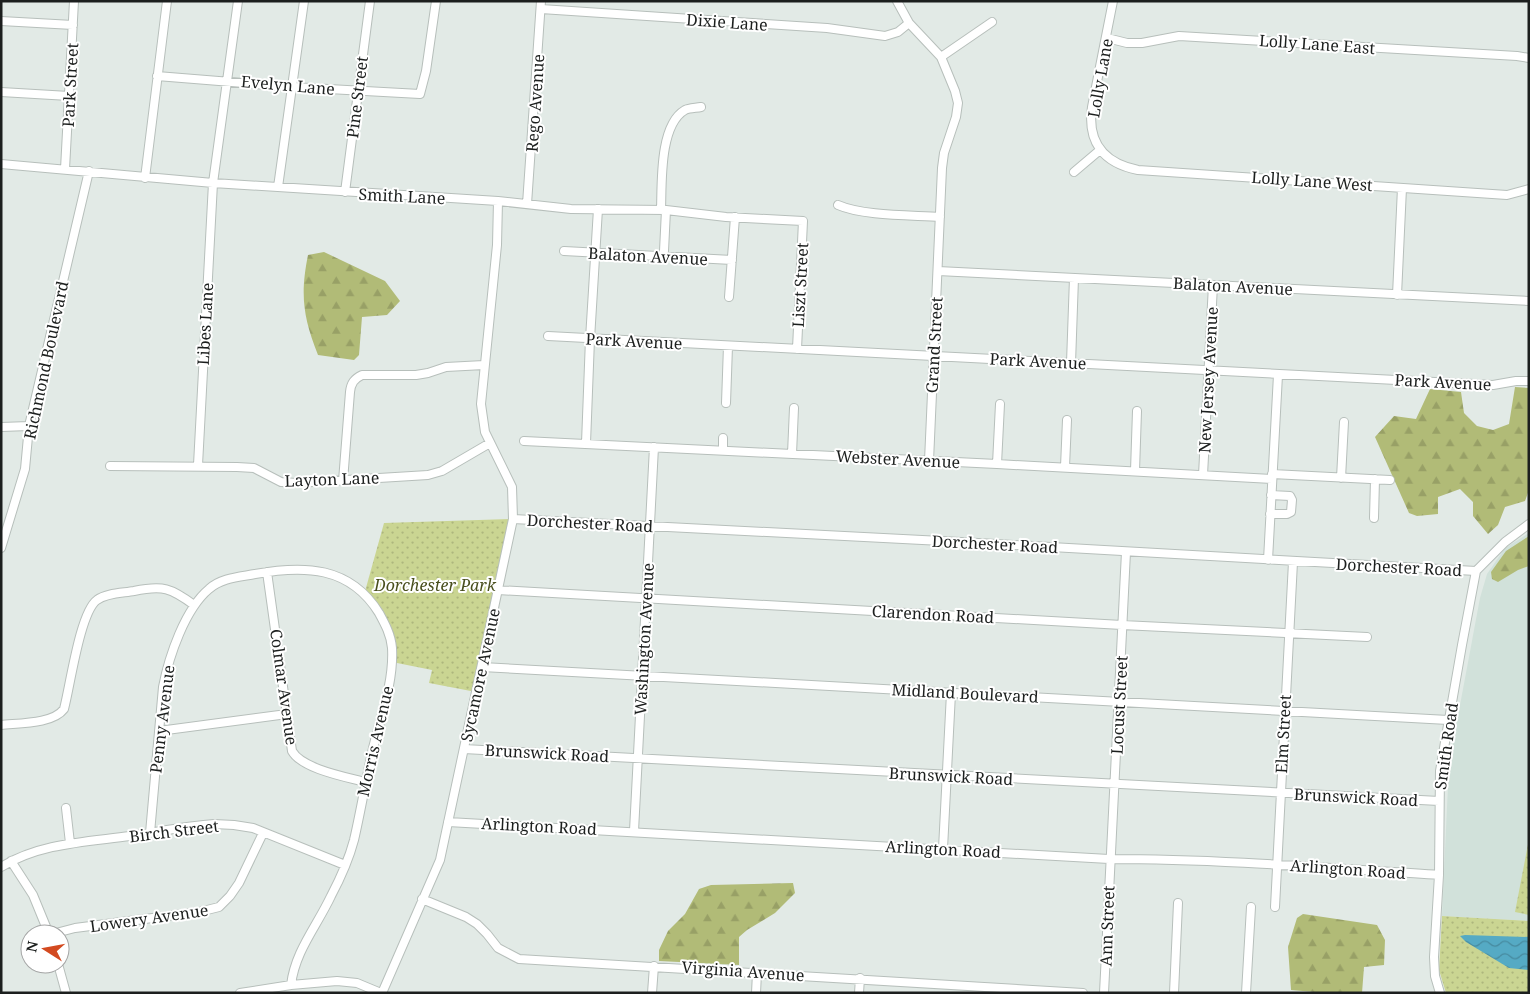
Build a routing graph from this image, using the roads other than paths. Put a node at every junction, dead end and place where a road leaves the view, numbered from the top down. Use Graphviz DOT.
graph roads {
  1 [pos="74,1"];
  2 [pos="166,1"];
  3 [pos="238,1"];
  4 [pos="304,1"];
  5 [pos="370,1"];
  6 [pos="436,1"];
  7 [pos="898,1"];
  8 [pos="1114,1"];
  9 [pos="541,5"];
  10 [pos="1,21"];
  11 [pos="992,22"];
  12 [pos="909,23"];
  13 [pos="73,26"];
  14 [pos="1106,38"];
  15 [pos="941,57"];
  16 [pos="1529,58"];
  17 [pos="157,76"];
  18 [pos="226,80"];
  19 [pos="292,87"];
  20 [pos="357,91"];
  21 [pos="1,92"];
  22 [pos="69,96"];
  23 [pos="701,107"];
  24 [pos="1100,150"];
  25 [pos="1,164"];
  26 [pos="65,169"];
  27 [pos="89,171"];
  28 [pos="1074,172"];
  29 [pos="145,178"];
  30 [pos="213,183"];
  31 [pos="278,187"];
  32 [pos="1402,188"];
  33 [pos="1529,189"];
  34 [pos="346,192"];
  35 [pos="498,201"];
  36 [pos="527,204"];
  37 [pos="838,205"];
  38 [pos="598,209"];
  39 [pos="663,210"];
  40 [pos="735,217"];
  41 [pos="940,217"];
  42 [pos="803,221"];
  43 [pos="564,251"];
  44 [pos="596,252"];
  45 [pos="662,257"];
  46 [pos="732,260"];
  47 [pos="938,271"];
  48 [pos="1074,278"];
  49 [pos="1213,285"];
  50 [pos="1397,295"];
  51 [pos="730,297"];
  52 [pos="1529,301"];
  53 [pos="548,336"];
  54 [pos="590,339"];
  55 [pos="728,346"];
  56 [pos="797,349"];
  57 [pos="933,356"];
  58 [pos="1071,363"];
  59 [pos="484,365"];
  60 [pos="1208,372"];
  61 [pos="1278,374"];
  62 [pos="1529,381"];
  63 [pos="726,403"];
  64 [pos="1000,404"];
  65 [pos="794,408"];
  66 [pos="1137,411"];
  67 [pos="1067,420"];
  68 [pos="1344,422"];
  69 [pos="29,426"];
  70 [pos="1,427"];
  71 [pos="723,438"];
  72 [pos="524,441"];
  73 [pos="490,443"];
  74 [pos="586,443"];
  75 [pos="654,447"];
  76 [pos="723,450"];
  77 [pos="792,454"];
  78 [pos="929,461"];
  79 [pos="997,464"];
  80 [pos="110,466"];
  81 [pos="198,466"];
  82 [pos="1065,467"];
  83 [pos="1135,471"];
  84 [pos="1202,475"];
  85 [pos="1272,476"];
  86 [pos="1341,478"];
  87 [pos="1375,479"];
  88 [pos="343,480"];
  89 [pos="1390,480"];
  90 [pos="1271,495"];
  91 [pos="1270,514"];
  92 [pos="1374,518"];
  93 [pos="513,519"];
  94 [pos="1529,524"];
  95 [pos="650,525"];
  96 [pos="1,548"];
  97 [pos="1126,552"];
  98 [pos="1268,560"];
  99 [pos="1294,562"];
  100 [pos="1476,571"];
  101 [pos="267,572"];
  102 [pos="498,590"];
  103 [pos="646,598"];
  104 [pos="194,605"];
  105 [pos="1122,625"];
  106 [pos="1288,634"];
  107 [pos="1367,637"];
  108 [pos="482,667"];
  109 [pos="641,676"];
  110 [pos="951,693"];
  111 [pos="1119,701"];
  112 [pos="1284,710"];
  113 [pos="286,714"];
  114 [pos="1448,720"];
  115 [pos="1,725"];
  116 [pos="159,731"];
  117 [pos="464,749"];
  118 [pos="637,758"];
  119 [pos="948,776"];
  120 [pos="365,782"];
  121 [pos="1115,785"];
  122 [pos="1280,793"];
  123 [pos="1439,801"];
  124 [pos="66,808"];
  125 [pos="448,822"];
  126 [pos="634,831"];
  127 [pos="150,833"];
  128 [pos="263,833"];
  129 [pos="70,843"];
  130 [pos="943,849"];
  131 [pos="1109,858"];
  132 [pos="10,861"];
  133 [pos="1277,864"];
  134 [pos="344,865"];
  135 [pos="1,867"];
  136 [pos="1439,875"];
  137 [pos="422,899"];
  138 [pos="1178,903"];
  139 [pos="1275,907"];
  140 [pos="1251,908"];
  141 [pos="46,924"];
  142 [pos="70,929"];
  143 [pos="654,966"];
  144 [pos="757,973"];
  145 [pos="61,974"];
  146 [pos="860,978"];
  147 [pos="291,985"];
  148 [pos="1018,991"];
  149 [pos="66,993"];
  150 [pos="240,993"];
  151 [pos="381,993"];
  152 [pos="652,993"];
  153 [pos="756,993"];
  154 [pos="859,993"];
  155 [pos="1083,993"];
  156 [pos="1104,993"];
  157 [pos="1174,993"];
  158 [pos="1246,993"];
  159 [pos="1440,993"];
  1 -- 13 [label="street, Park Street"];
  2 -- 17 [label="street"];
  3 -- 18 [label="street, Libes Lane"];
  4 -- 19 [label="street"];
  5 -- 20 [label="street, Pine Street"];
  6 -- 20 [label="street, Evelyn Lane"];
  7 -- 12 [label="street"];
  8 -- 14 [label="street, Lolly Lane"];
  9 -- 12 [label="street, Dixie Lane"];
  9 -- 36 [label="street, Rego Avenue"];
  10 -- 13 [label="street"];
  11 -- 15 [label="street"];
  12 -- 15 [label="street"];
  13 -- 22 [label="street, Park Street"];
  14 -- 16 [label="street, Lolly Lane East"];
  14 -- 24 [label="street, Lolly Lane"];
  15 -- 41 [label="street"];
  17 -- 18 [label="street, Evelyn Lane"];
  17 -- 29 [label="street"];
  18 -- 19 [label="street, Evelyn Lane"];
  18 -- 30 [label="street, Libes Lane"];
  19 -- 20 [label="street, Evelyn Lane"];
  19 -- 31 [label="street"];
  20 -- 34 [label="street, Pine Street"];
  21 -- 22 [label="street"];
  22 -- 26 [label="street, Park Street"];
  23 -- 39 [label="street"];
  24 -- 28 [label="street"];
  24 -- 32 [label="street, Lolly Lane West"];
  25 -- 26 [label="street, Smith Lane"];
  26 -- 27 [label="street, Smith Lane"];
  27 -- 29 [label="street, Smith Lane"];
  27 -- 69 [label="street, Richmond Boulevard"];
  29 -- 30 [label="street, Smith Lane"];
  30 -- 31 [label="street, Smith Lane"];
  30 -- 81 [label="street, Libes Lane"];
  31 -- 34 [label="street, Smith Lane"];
  32 -- 33 [label="street, Lolly Lane West"];
  32 -- 50 [label="street"];
  34 -- 35 [label="street, Smith Lane"];
  35 -- 36 [label="street, Smith Lane"];
  35 -- 59 [label="street, Sycamore Avenue"];
  36 -- 38 [label="street, Smith Lane"];
  37 -- 41 [label="street"];
  38 -- 39 [label="street, Smith Lane"];
  38 -- 44 [label="street"];
  39 -- 40 [label="street, Smith Lane"];
  39 -- 45 [label="street"];
  40 -- 42 [label="street, Smith Lane"];
  40 -- 46 [label="street"];
  41 -- 47 [label="street, Grand Street"];
  42 -- 56 [label="street, Liszt Street"];
  43 -- 44 [label="street, Balaton Avenue"];
  44 -- 45 [label="street, Balaton Avenue"];
  44 -- 54 [label="street"];
  45 -- 46 [label="street, Balaton Avenue"];
  46 -- 51 [label="street"];
  47 -- 48 [label="street, Balaton Avenue"];
  47 -- 57 [label="street, Grand Street"];
  48 -- 49 [label="street, Balaton Avenue"];
  48 -- 58 [label="street"];
  49 -- 50 [label="street, Balaton Avenue"];
  49 -- 60 [label="street, New Jersey Avenue"];
  50 -- 52 [label="street, Balaton Avenue"];
  53 -- 54 [label="street, Park Avenue"];
  54 -- 55 [label="street, Park Avenue"];
  54 -- 74 [label="street"];
  55 -- 56 [label="street, Park Avenue"];
  55 -- 63 [label="street"];
  56 -- 57 [label="street, Park Avenue"];
  57 -- 58 [label="street, Park Avenue"];
  57 -- 78 [label="street, Grand Street"];
  58 -- 60 [label="street, Park Avenue"];
  59 -- 73 [label="street, Sycamore Avenue"];
  59 -- 88 [label="street"];
  60 -- 61 [label="street, Park Avenue"];
  60 -- 84 [label="street, New Jersey Avenue"];
  61 -- 62 [label="street, Park Avenue"];
  61 -- 85 [label="street"];
  64 -- 79 [label="street"];
  65 -- 77 [label="street"];
  66 -- 83 [label="street"];
  67 -- 82 [label="street"];
  68 -- 86 [label="street"];
  69 -- 70 [label="street"];
  69 -- 96 [label="street, Richmond Boulevard"];
  71 -- 76 [label="street"];
  72 -- 74 [label="street, Webster Avenue"];
  73 -- 88 [label="street, Layton Lane"];
  73 -- 93 [label="street, Sycamore Avenue"];
  74 -- 75 [label="street, Webster Avenue"];
  75 -- 76 [label="street, Webster Avenue"];
  75 -- 95 [label="street, Washington Avenue"];
  76 -- 77 [label="street, Webster Avenue"];
  77 -- 78 [label="street, Webster Avenue"];
  78 -- 79 [label="street, Webster Avenue"];
  79 -- 82 [label="street, Webster Avenue"];
  80 -- 81 [label="street, Layton Lane"];
  81 -- 88 [label="street, Layton Lane"];
  82 -- 83 [label="street, Webster Avenue"];
  83 -- 84 [label="street, Webster Avenue"];
  84 -- 85 [label="street, Webster Avenue"];
  85 -- 86 [label="street, Webster Avenue"];
  85 -- 90 [label="street"];
  86 -- 87 [label="street, Webster Avenue"];
  87 -- 89 [label="street, Webster Avenue"];
  87 -- 92 [label="street"];
  90 -- 91 [label="street"];
  90 -- 91 [label="street"];
  91 -- 98 [label="street"];
  93 -- 95 [label="street, Dorchester Road"];
  93 -- 102 [label="street, Sycamore Avenue"];
  94 -- 100 [label="street"];
  95 -- 97 [label="street, Dorchester Road"];
  95 -- 103 [label="street, Washington Avenue"];
  97 -- 98 [label="street, Dorchester Road"];
  97 -- 105 [label="street, Locust Street"];
  98 -- 99 [label="street, Dorchester Road"];
  99 -- 100 [label="street, Dorchester Road"];
  99 -- 106 [label="street, Elm Street"];
  100 -- 114 [label="street, Smith Road"];
  101 -- 104 [label="street, Penny Avenue"];
  101 -- 113 [label="street, Colmar Avenue"];
  101 -- 120 [label="street, Morris Avenue"];
  102 -- 103 [label="street, Clarendon Road"];
  102 -- 108 [label="street, Sycamore Avenue"];
  103 -- 105 [label="street, Clarendon Road"];
  103 -- 109 [label="street, Washington Avenue"];
  104 -- 115 [label="street"];
  104 -- 116 [label="street, Penny Avenue"];
  105 -- 106 [label="street, Clarendon Road"];
  105 -- 111 [label="street, Locust Street"];
  106 -- 107 [label="street, Clarendon Road"];
  106 -- 112 [label="street, Elm Street"];
  108 -- 109 [label="street, Midland Boulevard"];
  108 -- 117 [label="street, Sycamore Avenue"];
  109 -- 110 [label="street, Midland Boulevard"];
  109 -- 118 [label="street, Washington Avenue"];
  110 -- 111 [label="street, Midland Boulevard"];
  110 -- 119 [label="street"];
  111 -- 112 [label="street, Midland Boulevard"];
  111 -- 121 [label="street, Locust Street"];
  112 -- 114 [label="street, Midland Boulevard"];
  112 -- 122 [label="street, Elm Street"];
  113 -- 116 [label="street"];
  113 -- 120 [label="street, Colmar Avenue"];
  114 -- 123 [label="street, Smith Road"];
  116 -- 127 [label="street, Penny Avenue"];
  117 -- 118 [label="street, Brunswick Road"];
  117 -- 125 [label="street, Sycamore Avenue"];
  118 -- 119 [label="street, Brunswick Road"];
  118 -- 126 [label="street, Washington Avenue"];
  119 -- 121 [label="street, Brunswick Road"];
  119 -- 130 [label="street"];
  120 -- 134 [label="street, Morris Avenue"];
  121 -- 122 [label="street, Brunswick Road"];
  121 -- 131 [label="street, Locust Street"];
  122 -- 123 [label="street, Brunswick Road"];
  122 -- 133 [label="street, Elm Street"];
  123 -- 136 [label="street, Smith Road"];
  124 -- 129 [label="street"];
  125 -- 126 [label="street, Arlington Road"];
  125 -- 137 [label="street, Sycamore Avenue"];
  126 -- 130 [label="street, Arlington Road"];
  127 -- 128 [label="street, Birch Street"];
  127 -- 129 [label="street, Birch Street"];
  128 -- 134 [label="street, Birch Street"];
  128 -- 142 [label="street, Lowery Avenue"];
  129 -- 132 [label="street, Birch Street"];
  130 -- 131 [label="street, Arlington Road"];
  131 -- 133 [label="street, Arlington Road"];
  131 -- 156 [label="street, Ann Street"];
  132 -- 135 [label="street, Birch Street"];
  132 -- 141 [label="street"];
  133 -- 136 [label="street, Arlington Road"];
  133 -- 139 [label="street, Elm Street"];
  134 -- 147 [label="street, Morris Avenue"];
  136 -- 159 [label="street, Smith Road"];
  137 -- 143 [label="street, Virginia Avenue"];
  137 -- 151 [label="street, Sycamore Avenue"];
  138 -- 157 [label="street"];
  140 -- 158 [label="street"];
  143 -- 144 [label="street, Virginia Avenue"];
  143 -- 152 [label="street"];
  144 -- 146 [label="street, Virginia Avenue"];
  144 -- 153 [label="street"];
  145 -- 149 [label="street"];
  146 -- 148 [label="street, Virginia Avenue"];
  146 -- 154 [label="street"];
  147 -- 150 [label="street"];
  147 -- 151 [label="street"];
  148 -- 155 [label="street, Virginia Avenue"];
}
